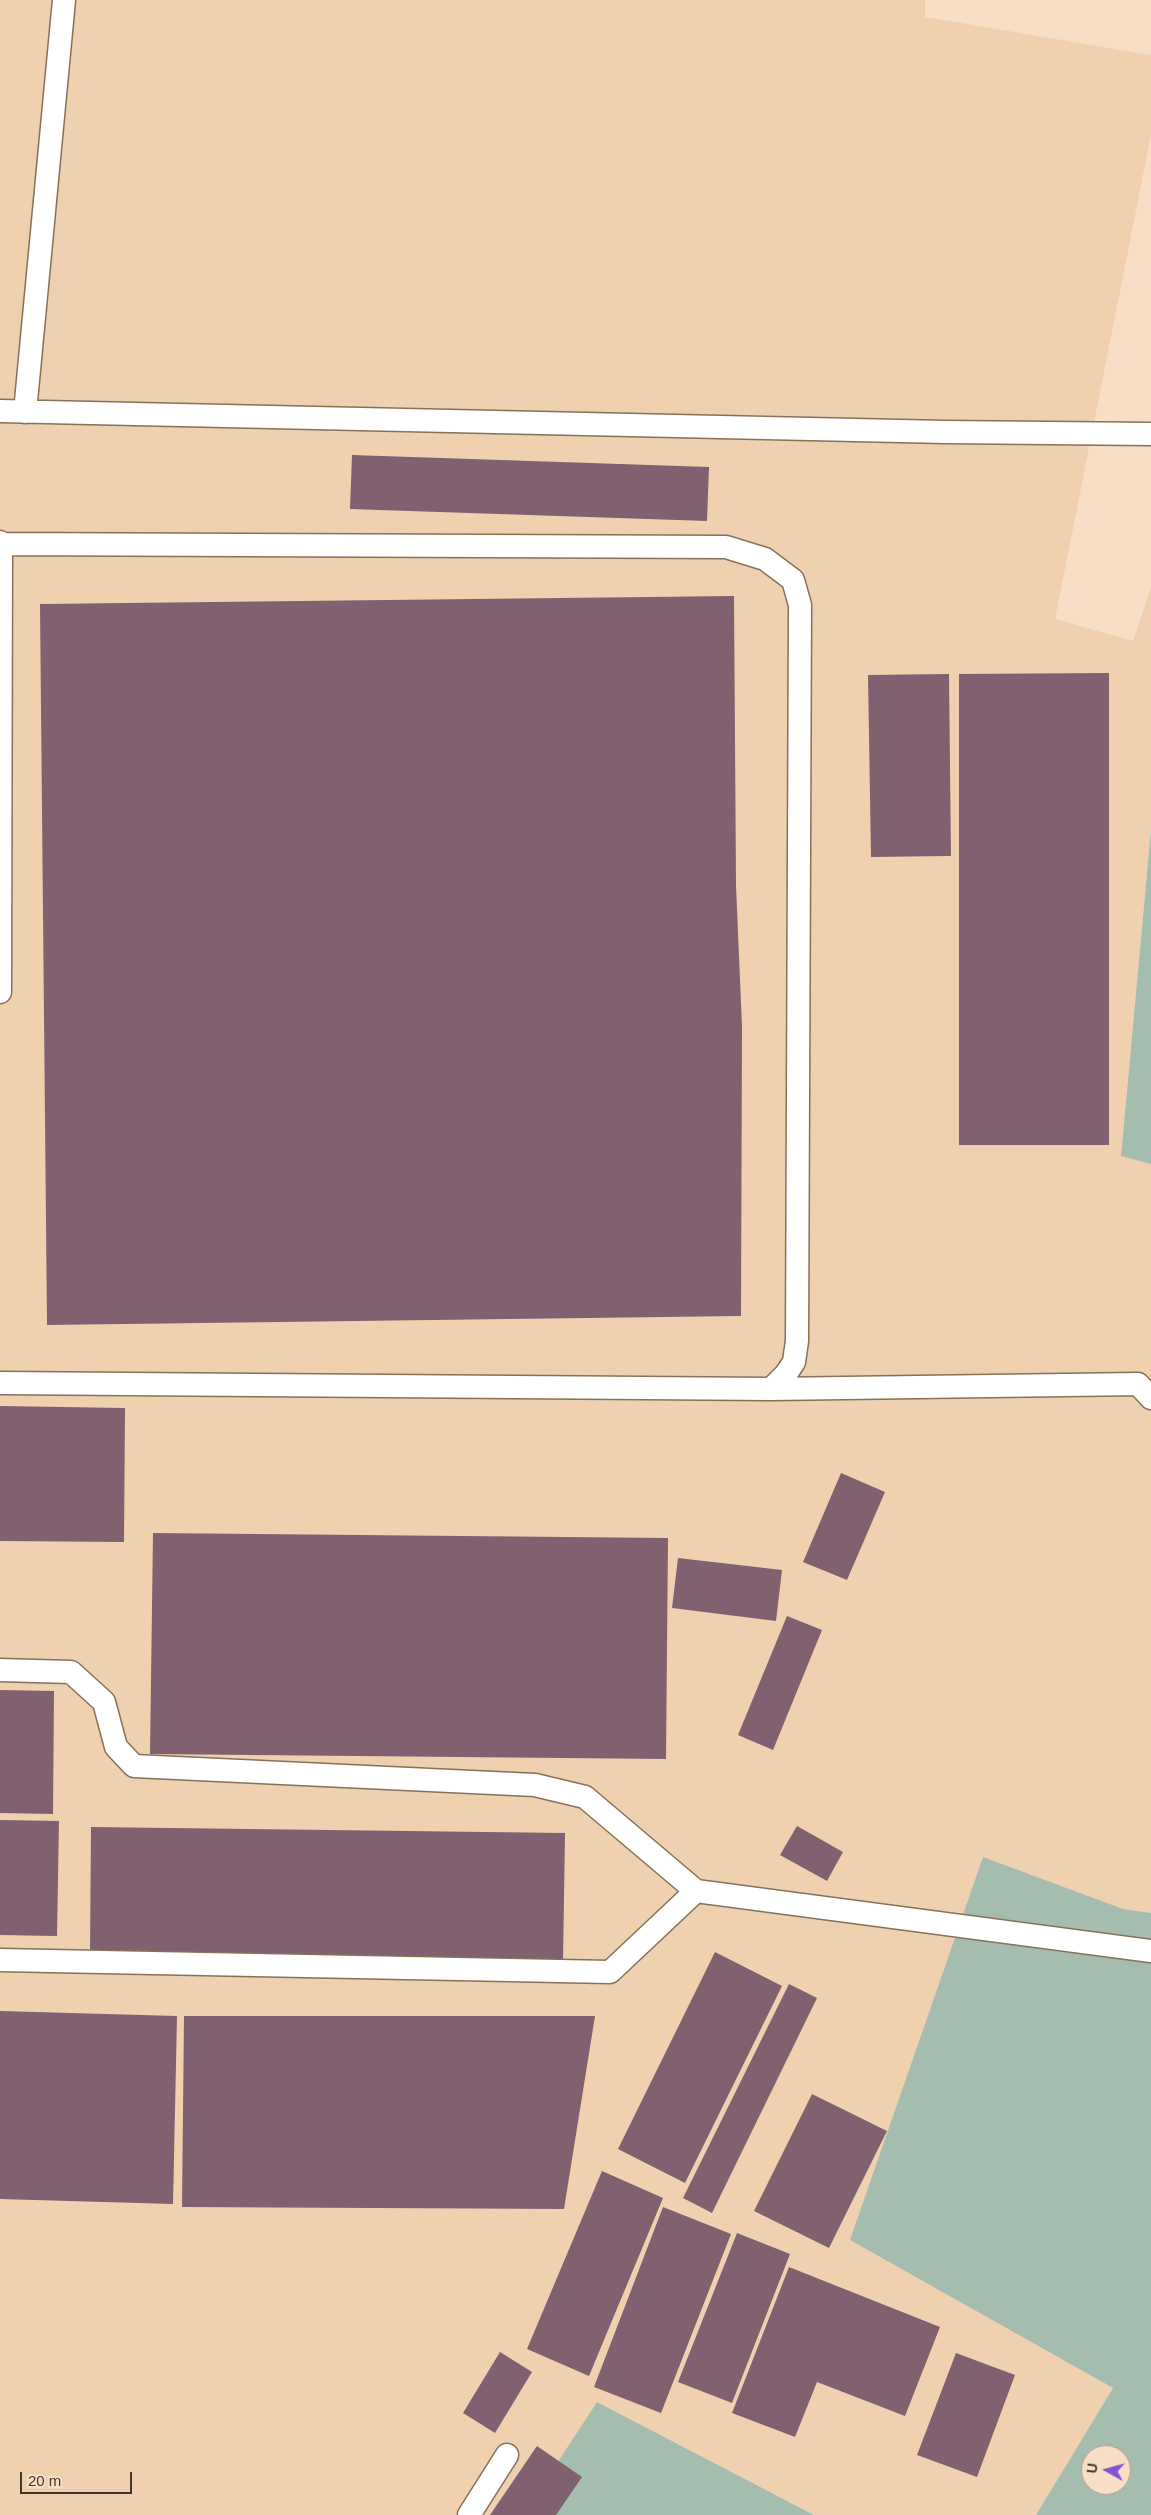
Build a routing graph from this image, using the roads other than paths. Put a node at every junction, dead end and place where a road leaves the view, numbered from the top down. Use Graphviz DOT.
graph roads {
  1 [pos="64,0"];
  2 [pos="0,411"];
  3 [pos="25,412"];
  4 [pos="1151,434"];
  5 [pos="0,543"];
  6 [pos="0,992"];
  7 [pos="0,1383"];
  8 [pos="771,1389"];
  9 [pos="1151,1398"];
  10 [pos="0,1670"];
  11 [pos="696,1891"];
  12 [pos="1151,1951"];
  13 [pos="0,1960"];
  14 [pos="506,2455"];
  15 [pos="468,2515"];
  1 -- 3 [label="lane"];
  2 -- 3 [label="lane"];
  3 -- 4 [label="lane"];
  5 -- 6 [label="lane"];
  5 -- 8 [label="lane"];
  7 -- 8 [label="lane"];
  8 -- 9 [label="lane"];
  10 -- 11 [label="lane"];
  11 -- 12 [label="lane"];
  11 -- 13 [label="lane"];
  14 -- 15 [label="lane"];
}
